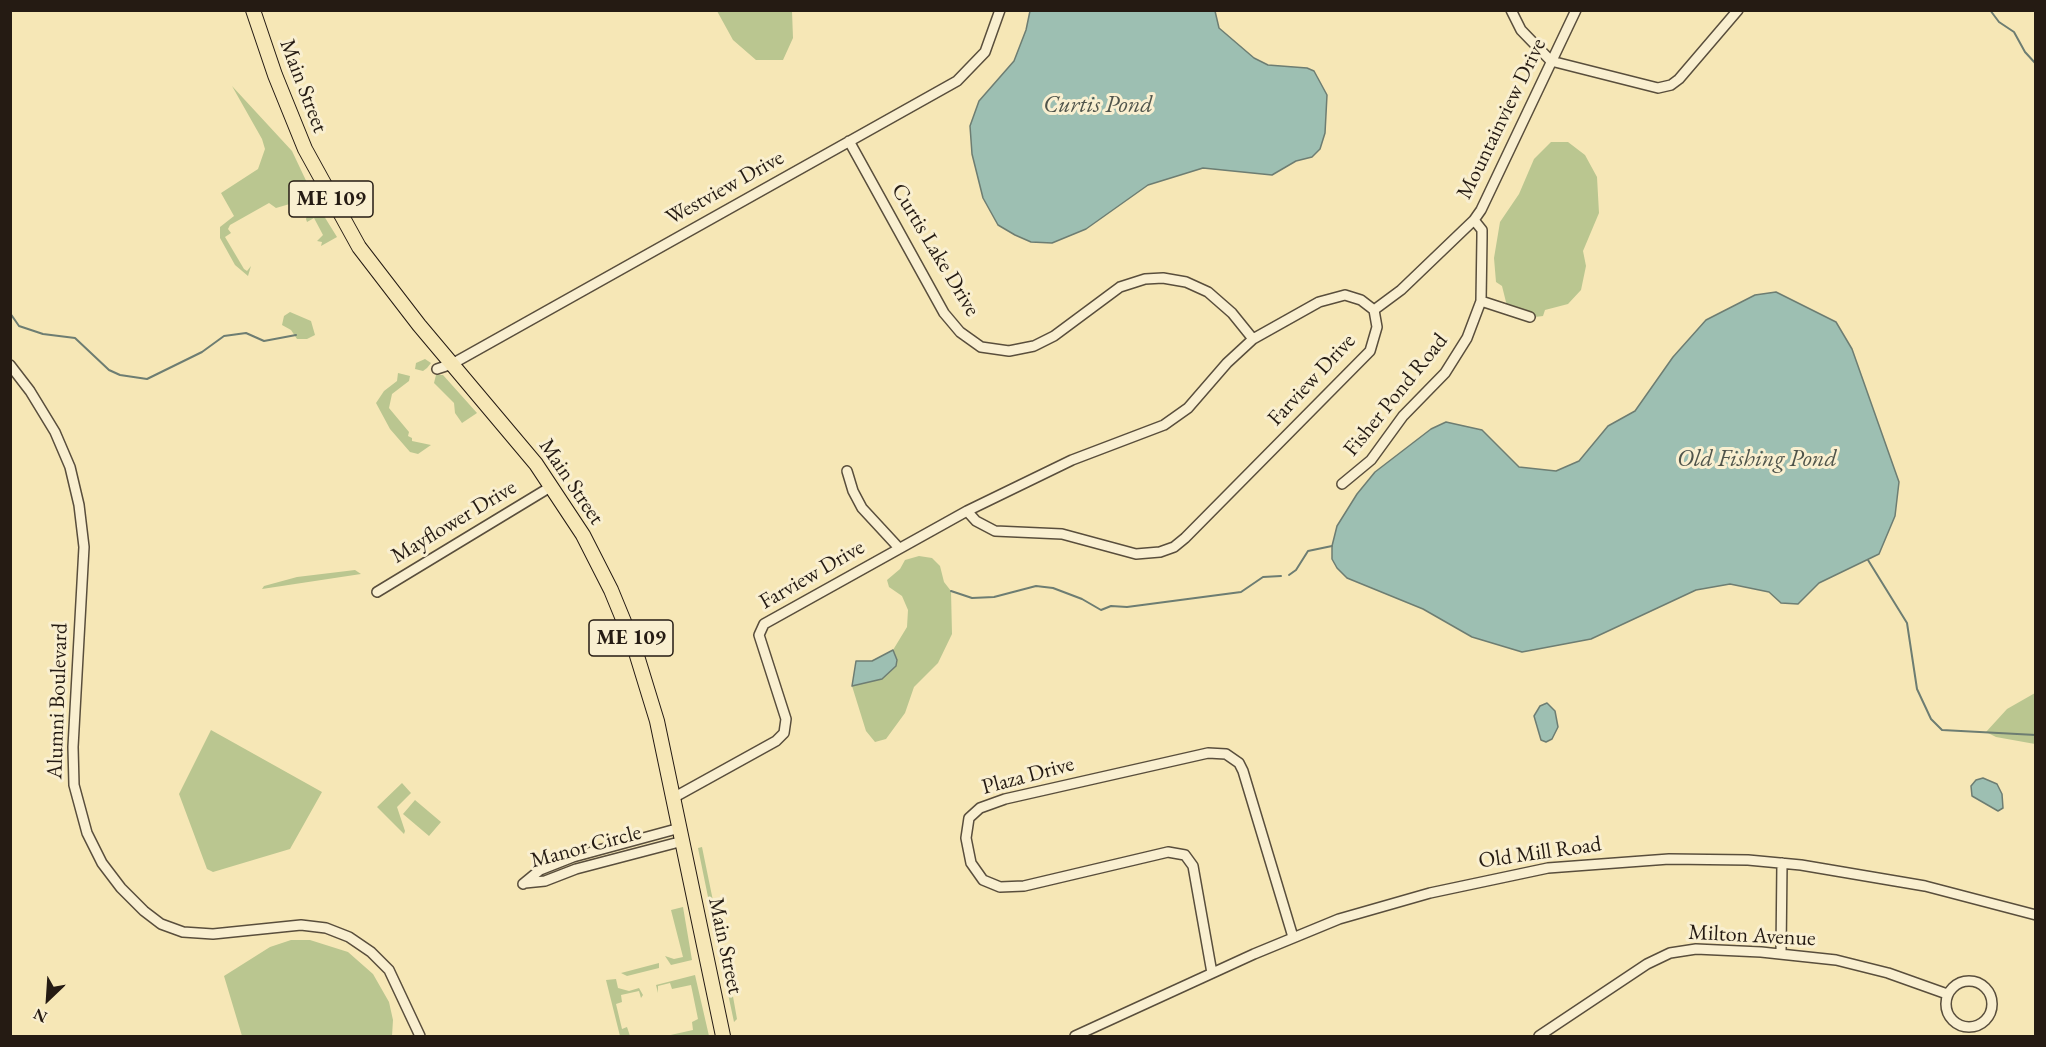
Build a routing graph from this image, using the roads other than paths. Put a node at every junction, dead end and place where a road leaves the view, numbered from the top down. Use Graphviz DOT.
graph roads {
  1 [pos="253,10"];
  2 [pos="1000,10"];
  3 [pos="1511,10"];
  4 [pos="1576,10"];
  5 [pos="1738,10"];
  6 [pos="1551,62"];
  7 [pos="849,141"];
  8 [pos="1474,220"];
  9 [pos="1481,301"];
  10 [pos="1374,310"];
  11 [pos="1530,318"];
  12 [pos="1253,339"];
  13 [pos="452,364"];
  14 [pos="10,365"];
  15 [pos="437,369"];
  16 [pos="847,471"];
  17 [pos="1342,484"];
  18 [pos="552,486"];
  19 [pos="967,511"];
  20 [pos="899,548"];
  21 [pos="376,592"];
  22 [pos="673,798"];
  23 [pos="681,835"];
  24 [pos="1782,863"];
  25 [pos="2036,915"];
  26 [pos="1293,937"];
  27 [pos="1781,953"];
  28 [pos="1212,973"];
  29 [pos="1947,994"];
  30 [pos="420,1036"];
  31 [pos="723,1036"];
  32 [pos="1075,1036"];
  33 [pos="1539,1036"];
  1 -- 13 [label="highway, Main Street / ME 109"];
  2 -- 7 [label="street, Westview Drive"];
  3 -- 6 [label="street"];
  4 -- 6 [label="street, Mountainview Drive"];
  5 -- 6 [label="street"];
  6 -- 8 [label="street, Mountainview Drive"];
  7 -- 12 [label="street, Curtis Lake Drive"];
  7 -- 13 [label="street, Westview Drive"];
  8 -- 9 [label="street, Fisher Pond Road"];
  8 -- 10 [label="street, Mountainview Drive"];
  9 -- 11 [label="street"];
  9 -- 17 [label="street, Fisher Pond Road"];
  10 -- 12 [label="street, Farview Drive"];
  10 -- 19 [label="street, Farview Drive"];
  12 -- 19 [label="street, Farview Drive"];
  13 -- 15 [label="street, Westview Drive"];
  13 -- 18 [label="highway, Main Street / ME 109"];
  14 -- 30 [label="street, Alumni Boulevard"];
  16 -- 20 [label="street"];
  18 -- 21 [label="street, Mayflower Drive"];
  18 -- 22 [label="highway, Main Street / ME 109"];
  19 -- 20 [label="street, Farview Drive"];
  20 -- 22 [label="street, Farview Drive"];
  22 -- 23 [label="highway, Main Street / ME 109"];
  23 -- 23 [label="street, Manor Circle"];
  23 -- 31 [label="highway, Main Street / ME 109"];
  24 -- 25 [label="street, Old Mill Road"];
  24 -- 26 [label="street, Old Mill Road"];
  24 -- 27 [label="street"];
  26 -- 28 [label="street, Old Mill Road"];
  26 -- 28 [label="street, Plaza Drive"];
  27 -- 29 [label="street, Milton Avenue"];
  27 -- 33 [label="street, Milton Avenue"];
  28 -- 32 [label="street, Old Mill Road"];
  29 -- 29 [label="street"];
}
